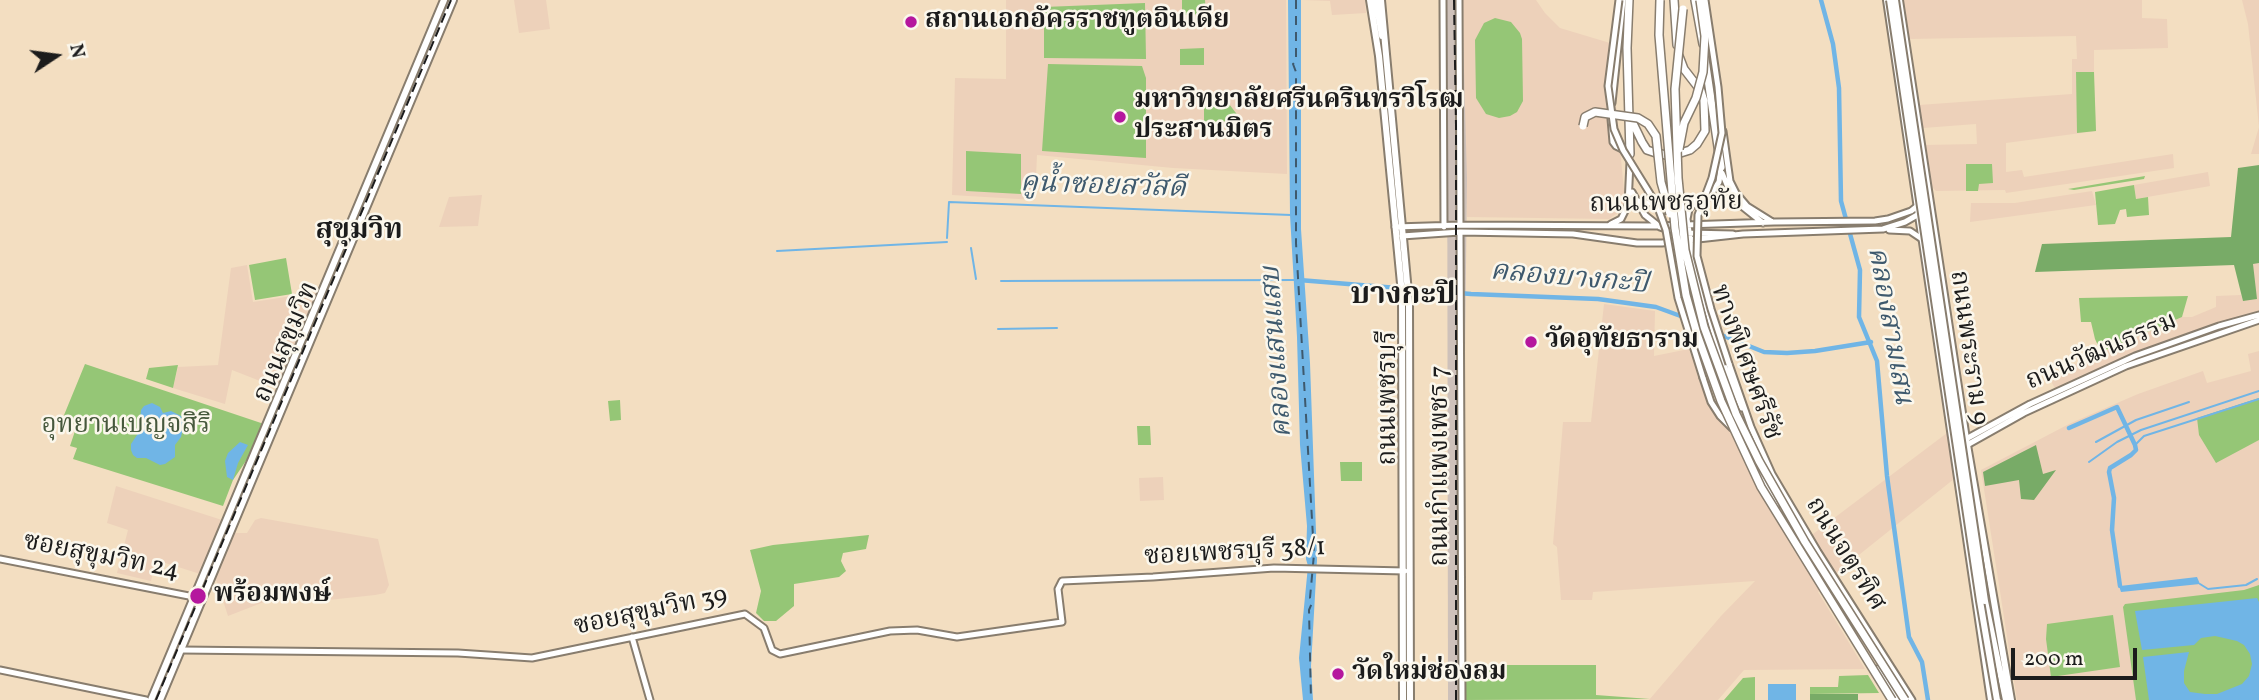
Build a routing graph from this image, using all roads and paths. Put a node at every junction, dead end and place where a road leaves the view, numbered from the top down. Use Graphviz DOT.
graph roads {
  1 [pos="444,0"];
  2 [pos="453,0"];
  3 [pos="1370,0"];
  4 [pos="1376,0"];
  5 [pos="1381,0"];
  6 [pos="1443,0"];
  7 [pos="1459,0"];
  8 [pos="1621,0"];
  9 [pos="1629,0"];
  10 [pos="1660,0"];
  11 [pos="1674,0"];
  12 [pos="1682,0"];
  13 [pos="1701,0"];
  14 [pos="1888,0"];
  15 [pos="1897,0"];
  16 [pos="1380,28"];
  17 [pos="1387,55"];
  18 [pos="1379,56"];
  19 [pos="1704,101"];
  20 [pos="1629,114"];
  21 [pos="1716,121"];
  22 [pos="1583,127"];
  23 [pos="1630,153"];
  24 [pos="384,155"];
  25 [pos="1721,167"];
  26 [pos="1678,178"];
  27 [pos="1630,190"];
  28 [pos="1929,199"];
  29 [pos="1635,200"];
  30 [pos="1697,201"];
  31 [pos="1688,202"];
  32 [pos="1918,211"];
  33 [pos="1773,222"];
  34 [pos="1763,223"];
  35 [pos="1460,225"];
  36 [pos="1688,225"];
  37 [pos="1444,226"];
  38 [pos="1597,226"];
  39 [pos="1659,226"];
  40 [pos="1398,227"];
  41 [pos="1417,227"];
  42 [pos="1677,229"];
  43 [pos="1883,229"];
  44 [pos="1460,232"];
  45 [pos="1444,233"];
  46 [pos="1689,233"];
  47 [pos="1743,234"];
  48 [pos="1419,235"];
  49 [pos="1402,236"];
  50 [pos="1922,239"];
  51 [pos="1690,241"];
  52 [pos="1672,242"];
  53 [pos="1680,242"];
  54 [pos="1682,258"];
  55 [pos="1699,283"];
  56 [pos="1688,285"];
  57 [pos="1405,290"];
  58 [pos="320,307"];
  59 [pos="2259,318"];
  60 [pos="1751,427"];
  61 [pos="1737,432"];
  62 [pos="1967,442"];
  63 [pos="1954,451"];
  64 [pos="0,559"];
  65 [pos="1406,572"];
  66 [pos="1989,576"];
  67 [pos="1062,581"];
  68 [pos="194,597"];
  69 [pos="202,599"];
  70 [pos="632,637"];
  71 [pos="181,650"];
  72 [pos="0,670"];
  73 [pos="2001,670"];
  74 [pos="1407,680"];
  75 [pos="146,700"];
  76 [pos="151,700"];
  77 [pos="160,700"];
  78 [pos="650,700"];
  79 [pos="1403,700"];
  80 [pos="1410,700"];
  81 [pos="1462,700"];
  82 [pos="1894,700"];
  83 [pos="1905,700"];
  84 [pos="1912,700"];
  85 [pos="1992,700"];
  86 [pos="1997,700"];
  87 [pos="2008,700"];
  1 -- 24 [label="main road, ถนนสุขุมวิท"];
  2 -- 24 [label="main road, ถนนสุขุมวิท"];
  3 -- 18 [label="main road, ถนนเพชรบุรี"];
  4 -- 16 [label="main road, ถนนเพชรบุรี"];
  5 -- 17 [label="main road, ถนนเพชรบุรี"];
  6 -- 37 [label="main road"];
  7 -- 35 [label="main road"];
  8 -- 23 [label="main road, ถนนจตุรทิศ"];
  8 -- 61 [label="main road, ถนนจตุรทิศ, bridge"];
  9 -- 20 [label="highway"];
  10 -- 42 [label="highway, ทางพิเศษศรีรัช, bridge"];
  11 -- 19 [label="highway"];
  12 -- 26 [label="highway, ทางพิเศษศรีรัช, bridge"];
  13 -- 21 [label="highway, bridge"];
  13 -- 26 [label="highway, bridge"];
  13 -- 33 [label="main road"];
  13 -- 60 [label="main road, ถนนจตุรทิศ, bridge"];
  14 -- 32 [label="main road, ถนนพระราม 9"];
  14 -- 86 [label="main road, ถนนพระราม 9, bridge"];
  15 -- 28 [label="main road, ถนนพระราม 9"];
  15 -- 73 [label="main road, ถนนพระราม 9, bridge"];
  16 -- 17 [label="main road, ถนนเพชรบุรี"];
  16 -- 18 [label="main road, ถนนเพชรบุรี"];
  17 -- 40 [label="main road, ถนนเพชรบุรี"];
  18 -- 40 [label="main road, ถนนเพชรบุรี"];
  19 -- 20 [label="highway"];
  19 -- 21 [label="highway"];
  20 -- 23 [label="highway"];
  21 -- 25 [label="highway"];
  22 -- 42 [label="highway, bridge"];
  23 -- 27 [label="main road"];
  24 -- 58 [label="main road, ถนนสุขุมวิท"];
  25 -- 30 [label="main road"];
  25 -- 34 [label="main road"];
  26 -- 83 [label="highway, ทางพิเศษศรีรัช, bridge"];
  27 -- 29 [label="main road"];
  27 -- 38 [label="main road"];
  28 -- 32 [label="main road, ถนนเพชรอุทัย"];
  28 -- 62 [label="main road, ถนนพระราม 9"];
  29 -- 31 [label="main road"];
  29 -- 39 [label="main road"];
  30 -- 31 [label="main road"];
  30 -- 36 [label="main road"];
  31 -- 42 [label="main road"];
  32 -- 33 [label="main road, ถนนเพชรอุทัย"];
  32 -- 43 [label="main road, ถนนเพชรอุทัย"];
  32 -- 50 [label="main road, ถนนพระราม 9"];
  33 -- 34 [label="main road, ถนนเพชรอุทัย"];
  34 -- 36 [label="main road, ถนนเพชรอุทัย"];
  35 -- 37 [label="main road, ถนนเพชรอุทัย"];
  35 -- 38 [label="main road, ถนนเพชรอุทัย"];
  36 -- 42 [label="main road, ถนนเพชรอุทัย"];
  36 -- 46 [label="main road, ถนนจตุรทิศ"];
  37 -- 41 [label="main road, ถนนเพชรอุทัย"];
  37 -- 45 [label="main road"];
  38 -- 39 [label="main road, ถนนเพชรอุทัย"];
  39 -- 42 [label="main road"];
  40 -- 41 [label="main road, ถนนเพชรอุทัย"];
  40 -- 49 [label="main road, ถนนเพชรบุรี"];
  40 -- 57 [label="main road, ถนนเพชรบุรี"];
  41 -- 48 [label="main road"];
  42 -- 46 [label="main road"];
  42 -- 53 [label="main road, ถนนจตุรทิศ"];
  42 -- 82 [label="highway, ทางพิเศษศรีรัช, bridge"];
  43 -- 47 [label="main road, ถนนเพชรอุทัย"];
  43 -- 50 [label="main road"];
  44 -- 45 [label="main road, ถนนเพชรอุทัย"];
  44 -- 52 [label="main road, ถนนเพชรอุทัย"];
  44 -- 81 [label="main road, ถนนกำแพงเพชร 7"];
  45 -- 48 [label="main road, ถนนเพชรอุทัย"];
  46 -- 47 [label="main road"];
  46 -- 51 [label="main road, ถนนจตุรทิศ"];
  47 -- 51 [label="main road, ถนนเพชรอุทัย"];
  48 -- 49 [label="main road, ถนนเพชรอุทัย"];
  49 -- 57 [label="main road, ถนนเพชรบุรี"];
  50 -- 63 [label="main road, ถนนพระราม 9"];
  51 -- 53 [label="main road, ถนนเพชรอุทัย"];
  51 -- 55 [label="main road, ถนนจตุรทิศ"];
  52 -- 53 [label="main road, ถนนเพชรอุทัย"];
  52 -- 54 [label="main road"];
  53 -- 54 [label="main road, ถนนจตุรทิศ"];
  54 -- 56 [label="main road, ถนนจตุรทิศ"];
  55 -- 56 [label="main road"];
  55 -- 60 [label="main road, ถนนจตุรทิศ, bridge"];
  56 -- 61 [label="main road, ถนนจตุรทิศ, bridge"];
  57 -- 65 [label="main road, ถนนเพชรบุรี"];
  58 -- 68 [label="main road, ถนนสุขุมวิท"];
  58 -- 69 [label="main road, ถนนสุขุมวิท"];
  59 -- 62 [label="main road, ถนนวัฒนธรรม"];
  60 -- 84 [label="main road, ถนนจตุรทิศ"];
  61 -- 82 [label="main road, ถนนจตุรทิศ"];
  62 -- 63 [label="main road"];
  62 -- 66 [label="main road, ถนนพระราม 9"];
  63 -- 85 [label="main road, ถนนพระราม 9"];
  64 -- 68 [label="main road, ซอยสุขุมวิท 24"];
  65 -- 67 [label="main road, ซอยเพชรบุรี 38/1"];
  65 -- 74 [label="main road, ถนนเพชรบุรี"];
  66 -- 73 [label="main road"];
  66 -- 87 [label="main road, ถนนพระราม 9"];
  67 -- 70 [label="main road, ซอยสุขุมวิท 39"];
  68 -- 69 [label="main road"];
  68 -- 76 [label="main road, ถนนสุขุมวิท"];
  69 -- 71 [label="main road, ถนนสุขุมวิท"];
  70 -- 71 [label="main road, ซอยสุขุมวิท 39"];
  70 -- 78 [label="main road"];
  71 -- 77 [label="main road, ถนนสุขุมวิท"];
  72 -- 75 [label="main road"];
  73 -- 87 [label="main road, ถนนพระราม 9"];
  74 -- 79 [label="main road, ถนนเพชรบุรี"];
  74 -- 80 [label="main road, ถนนเพชรบุรี"];
}
